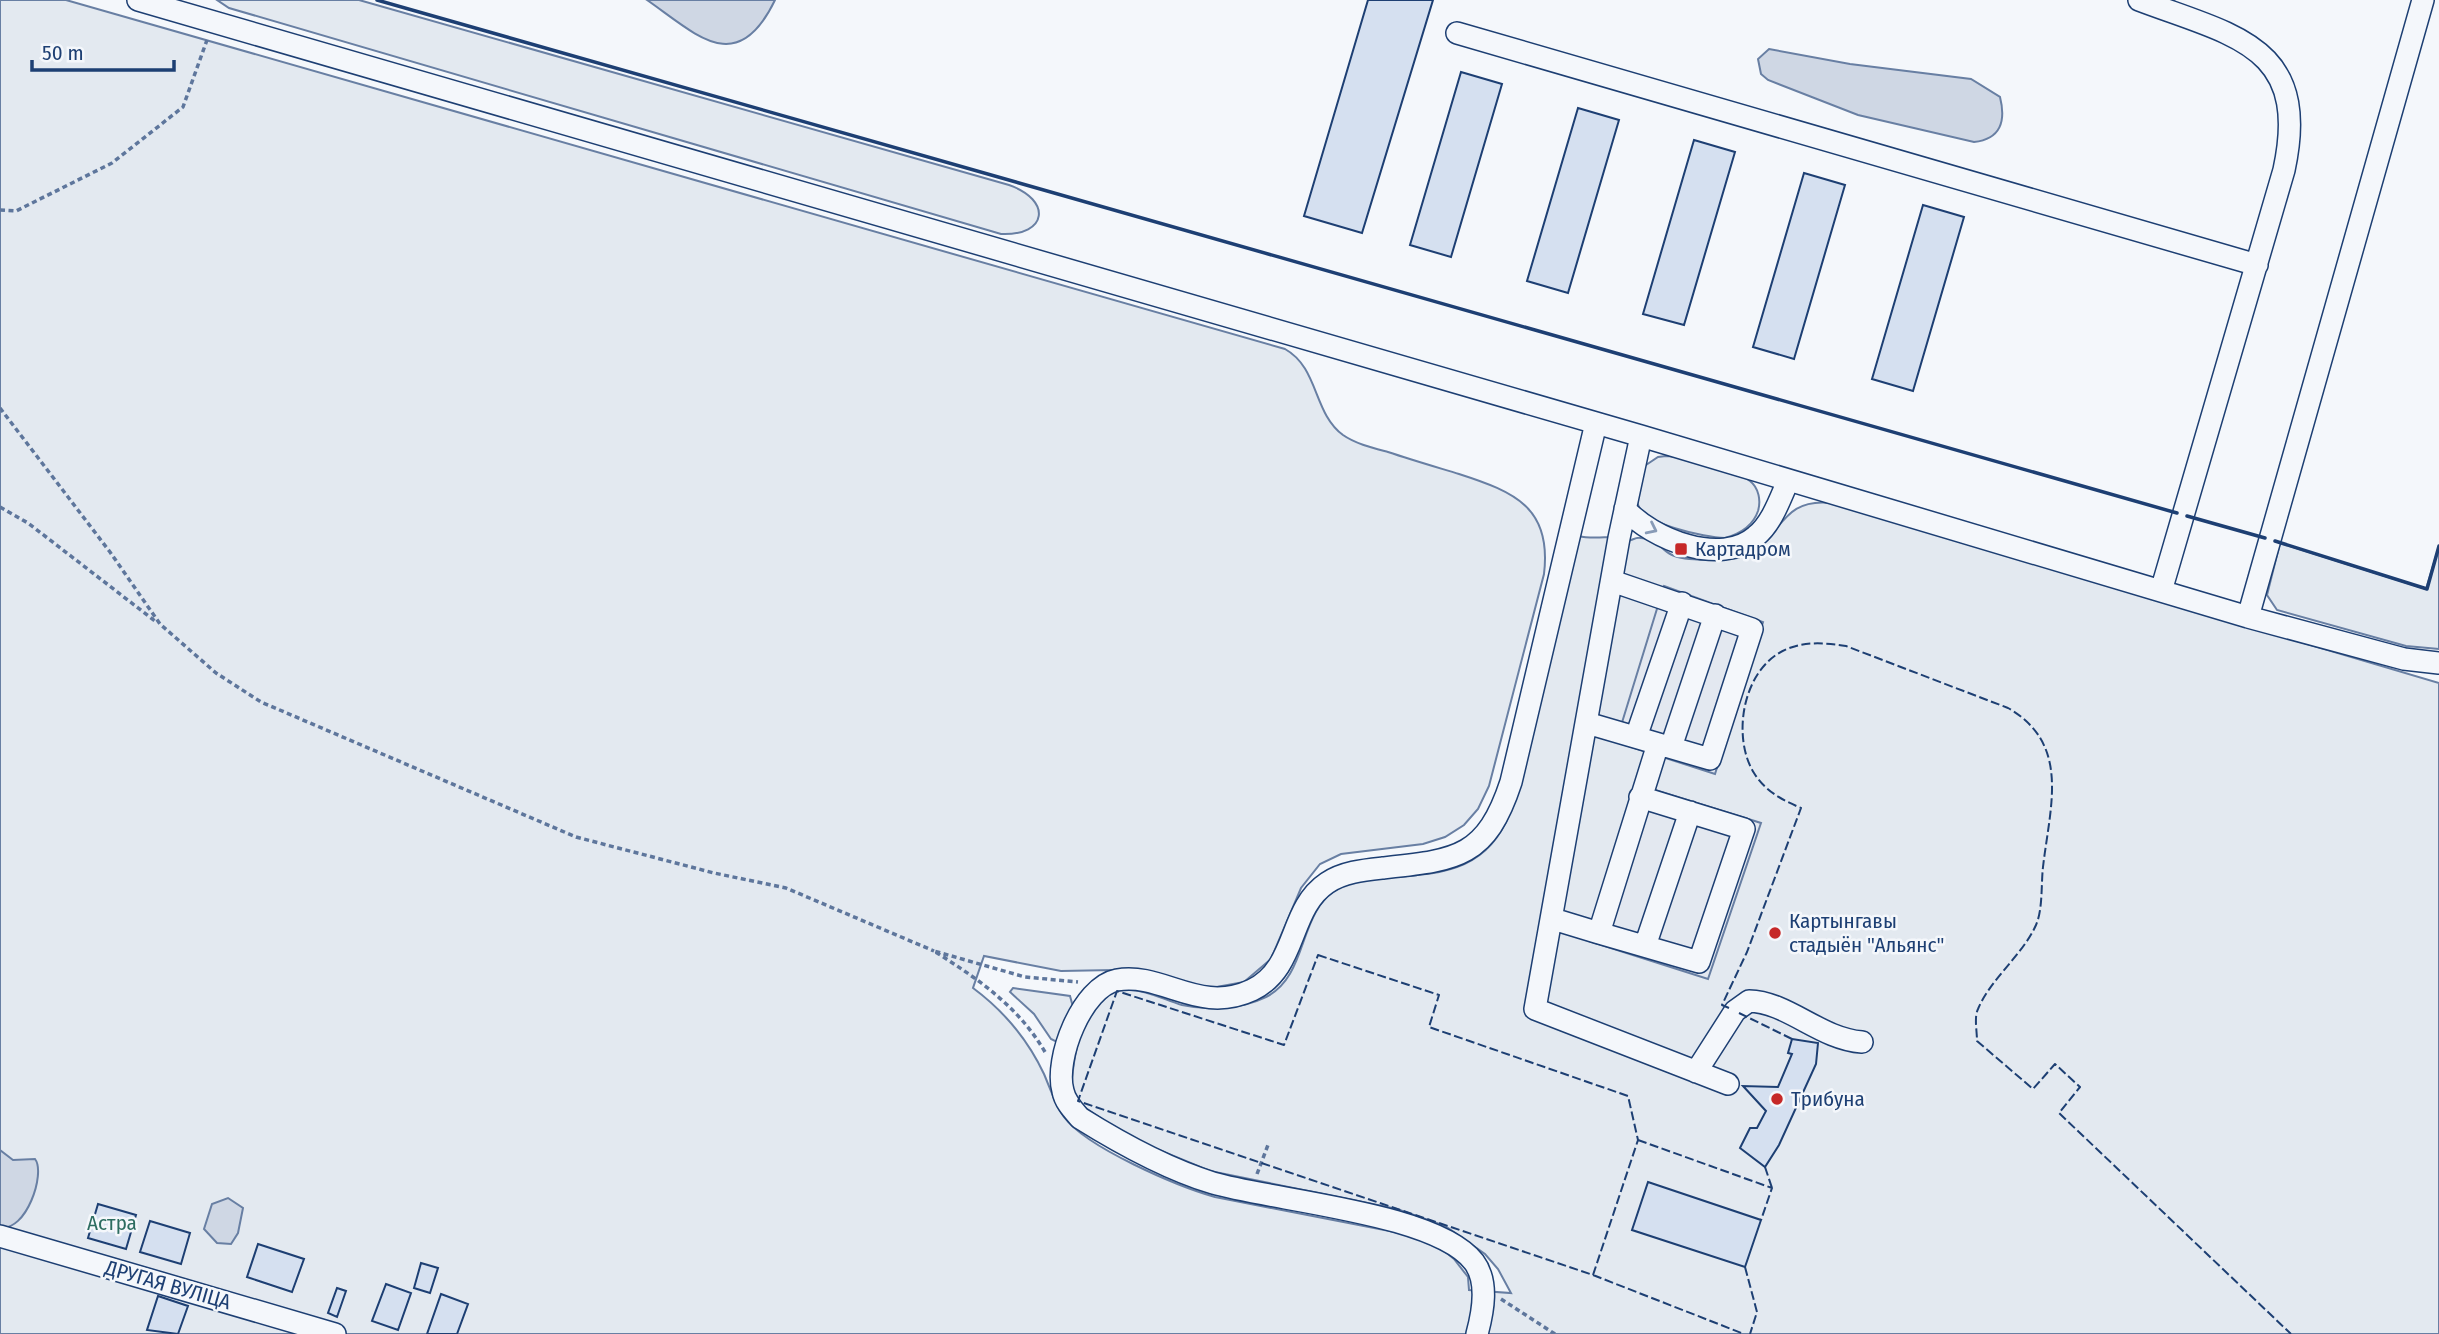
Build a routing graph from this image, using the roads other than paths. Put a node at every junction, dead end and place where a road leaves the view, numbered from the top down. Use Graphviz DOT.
graph roads {
  1 [pos="138,0"];
  2 [pos="2139,0"];
  3 [pos="2423,0"];
  4 [pos="1457,33"];
  5 [pos="2257,265"];
  6 [pos="1596,423"];
  7 [pos="1641,436"];
  8 [pos="1788,481"];
  9 [pos="1625,509"];
  10 [pos="1612,580"];
  11 [pos="2161,591"];
  12 [pos="1682,603"];
  13 [pos="1715,615"];
  14 [pos="2248,617"];
  15 [pos="2439,663"];
  16 [pos="1587,723"];
  17 [pos="1636,737"];
  18 [pos="1664,745"];
  19 [pos="1640,797"];
  20 [pos="1690,812"];
  21 [pos="1553,919"];
  22 [pos="1599,933"];
  23 [pos="1645,946"];
  24 [pos="1862,1042"];
  25 [pos="1696,1072"];
  26 [pos="1728,1084"];
  27 [pos="0,1236"];
  28 [pos="335,1334"];
  29 [pos="1477,1334"];
  1 -- 6 [label="street"];
  2 -- 5 [label="street"];
  3 -- 14 [label="street"];
  4 -- 5 [label="street"];
  5 -- 11 [label="street"];
  6 -- 7 [label="street"];
  6 -- 29 [label="street"];
  7 -- 8 [label="street"];
  7 -- 9 [label="street"];
  9 -- 8 [label="street, one-way"];
  8 -- 11 [label="street"];
  9 -- 10 [label="street"];
  10 -- 12 [label="street"];
  10 -- 16 [label="street"];
  11 -- 14 [label="street"];
  12 -- 13 [label="street"];
  12 -- 17 [label="street"];
  13 -- 18 [label="street"];
  13 -- 18 [label="street"];
  14 -- 15 [label="street"];
  16 -- 17 [label="street"];
  16 -- 21 [label="street"];
  17 -- 18 [label="street"];
  18 -- 19 [label="street"];
  19 -- 20 [label="street"];
  19 -- 22 [label="street"];
  20 -- 23 [label="street"];
  20 -- 23 [label="street"];
  21 -- 22 [label="street"];
  21 -- 25 [label="street"];
  22 -- 23 [label="street"];
  24 -- 25 [label="street"];
  25 -- 26 [label="street"];
  27 -- 28 [label="street, ДРУГАЯ ВУЛІЦА"];
}
